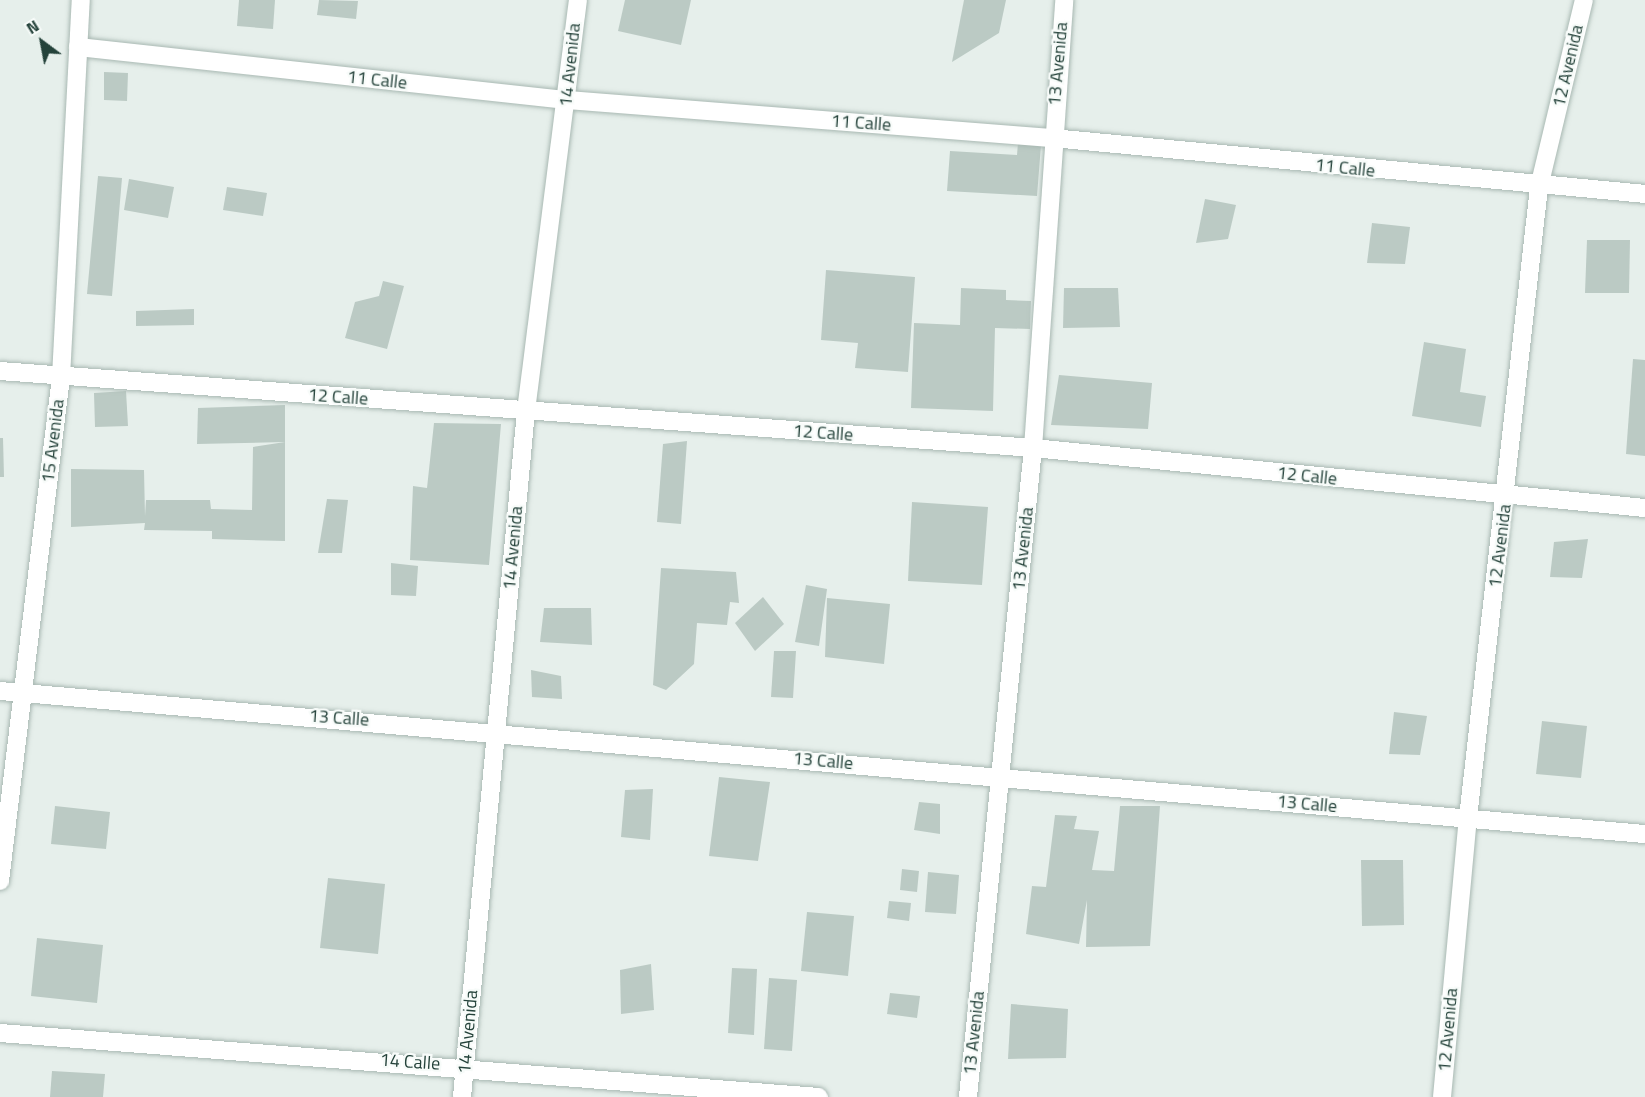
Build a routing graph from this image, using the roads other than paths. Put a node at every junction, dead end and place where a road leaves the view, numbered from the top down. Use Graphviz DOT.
graph roads {
  1 [pos="81,0"];
  2 [pos="578,0"];
  3 [pos="1064,0"];
  4 [pos="1584,0"];
  5 [pos="78,47"];
  6 [pos="567,100"];
  7 [pos="1052,138"];
  8 [pos="1539,187"];
  9 [pos="1645,194"];
  10 [pos="0,371"];
  11 [pos="61,376"];
  12 [pos="526,411"];
  13 [pos="1033,448"];
  14 [pos="1506,495"];
  15 [pos="1645,507"];
  16 [pos="0,692"];
  17 [pos="22,693"];
  18 [pos="496,730"];
  19 [pos="1000,778"];
  20 [pos="1468,818"];
  21 [pos="1645,834"];
  22 [pos="0,880"];
  23 [pos="0,1033"];
  24 [pos="465,1065"];
  25 [pos="462,1097"];
  26 [pos="819,1097"];
  27 [pos="968,1097"];
  28 [pos="1442,1097"];
  1 -- 5 [label="street, 15 Avenida"];
  2 -- 6 [label="street, 14 Avenida"];
  3 -- 7 [label="street, 13 Avenida"];
  4 -- 8 [label="street, 12 Avenida"];
  5 -- 6 [label="street, 11 Calle"];
  5 -- 11 [label="street, 15 Avenida"];
  6 -- 7 [label="street, 11 Calle"];
  6 -- 12 [label="street, 14 Avenida"];
  7 -- 8 [label="street, 11 Calle"];
  7 -- 13 [label="street, 13 Avenida"];
  8 -- 9 [label="street, 11 Calle"];
  8 -- 14 [label="street, 12 Avenida"];
  10 -- 11 [label="street, 12 Calle"];
  11 -- 12 [label="street, 12 Calle"];
  11 -- 17 [label="street, 15 Avenida"];
  12 -- 13 [label="street, 12 Calle"];
  12 -- 18 [label="street, 14 Avenida"];
  13 -- 14 [label="street, 12 Calle"];
  13 -- 19 [label="street, 13 Avenida"];
  14 -- 15 [label="street, 12 Calle"];
  14 -- 20 [label="street, 12 Avenida"];
  16 -- 17 [label="street, 13 Calle"];
  17 -- 18 [label="street, 13 Calle"];
  17 -- 22 [label="street, 15 Avenida"];
  18 -- 19 [label="street, 13 Calle"];
  18 -- 24 [label="street, 14 Avenida"];
  19 -- 20 [label="street, 13 Calle"];
  19 -- 27 [label="street, 13 Avenida"];
  20 -- 21 [label="street, 13 Calle"];
  20 -- 28 [label="street, 12 Avenida"];
  23 -- 24 [label="street, 14 Calle"];
  24 -- 25 [label="street, 14 Avenida"];
  24 -- 26 [label="street, 14 Calle"];
}
